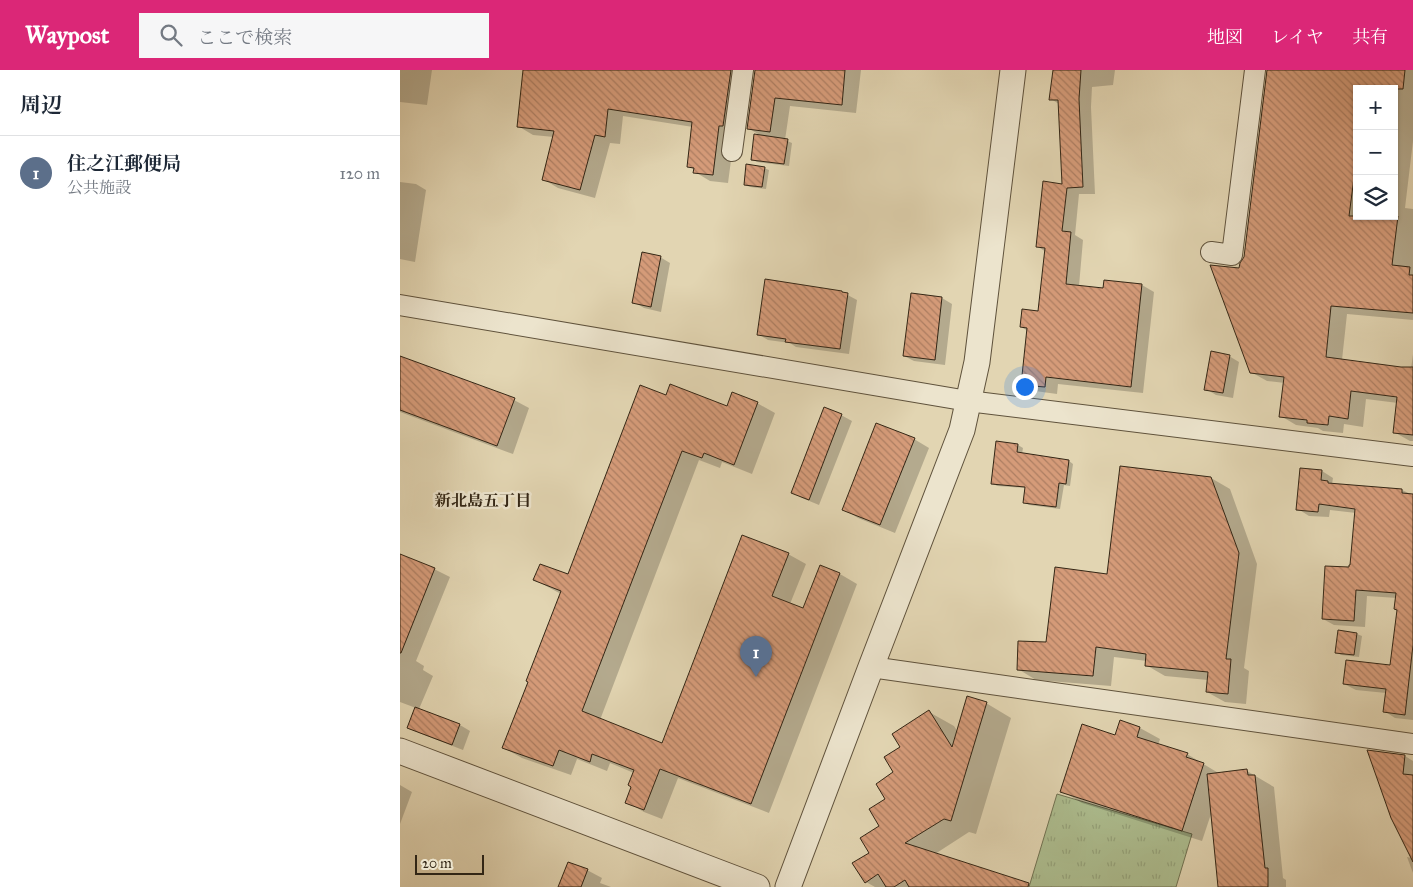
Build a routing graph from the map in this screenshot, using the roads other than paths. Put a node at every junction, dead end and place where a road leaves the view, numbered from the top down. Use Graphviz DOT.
graph roads {
  1 [pos="743,70"];
  2 [pos="1013,70"];
  3 [pos="1254,70"];
  4 [pos="732,151"];
  5 [pos="1211,252"];
  6 [pos="400,305"];
  7 [pos="968,401"];
  8 [pos="1413,456"];
  9 [pos="870,667"];
  10 [pos="1413,744"];
  11 [pos="400,751"];
  12 [pos="757,887"];
  13 [pos="788,887"];
  1 -- 4 [label="street"];
  2 -- 7 [label="street"];
  3 -- 5 [label="street"];
  6 -- 7 [label="street"];
  7 -- 8 [label="street"];
  7 -- 9 [label="street"];
  9 -- 10 [label="street"];
  9 -- 13 [label="street"];
  11 -- 12 [label="street"];
}
